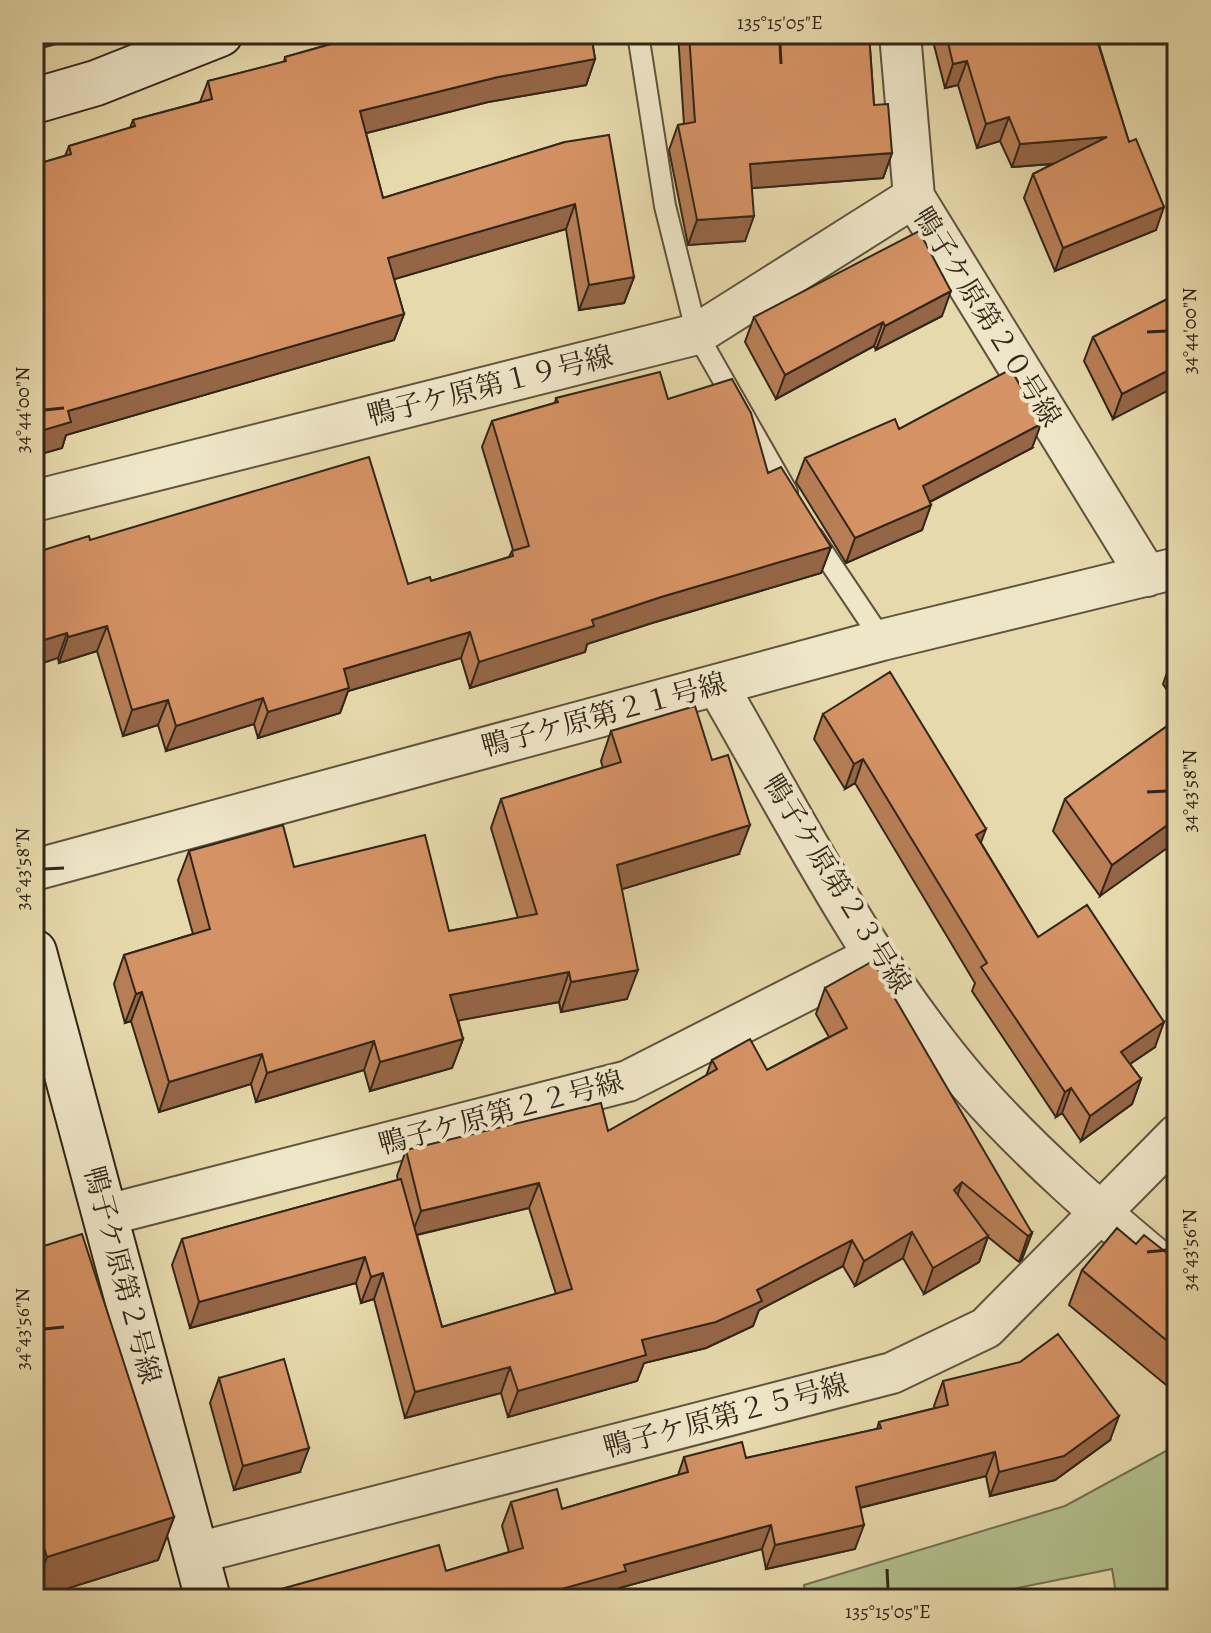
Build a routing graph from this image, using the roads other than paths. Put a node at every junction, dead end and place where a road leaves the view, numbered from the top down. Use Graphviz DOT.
graph roads {
  1 [pos="220,34"];
  2 [pos="638,34"];
  3 [pos="900,34"];
  4 [pos="34,101"];
  5 [pos="914,197"];
  6 [pos="697,334"];
  7 [pos="34,501"];
  8 [pos="1162,572"];
  9 [pos="882,640"];
  10 [pos="717,685"];
  11 [pos="34,870"];
  12 [pos="34,952"];
  13 [pos="874,956"];
  14 [pos="1177,1135"];
  15 [pos="1101,1214"];
  16 [pos="107,1215"];
  17 [pos="1177,1277"];
  18 [pos="197,1553"];
  19 [pos="208,1599"];
  1 -- 4 [label="street"];
  2 -- 6 [label="lane"];
  3 -- 5 [label="street, 鴨子ケ原第２０号線"];
  5 -- 6 [label="street, 鴨子ケ原第１９号線"];
  5 -- 8 [label="street, 鴨子ケ原第２０号線"];
  6 -- 7 [label="street, 鴨子ケ原第１９号線"];
  6 -- 9 [label="lane"];
  8 -- 9 [label="street, 鴨子ケ原第２１号線"];
  9 -- 10 [label="street, 鴨子ケ原第２１号線"];
  10 -- 11 [label="street, 鴨子ケ原第２１号線"];
  10 -- 13 [label="street, 鴨子ケ原第２３号線"];
  12 -- 16 [label="street, 鴨子ケ原第２号線"];
  13 -- 15 [label="street, 鴨子ケ原第２３号線"];
  13 -- 16 [label="street, 鴨子ケ原第２２号線"];
  14 -- 15 [label="street, 鴨子ケ原第２５号線"];
  15 -- 17 [label="street, 鴨子ケ原第２３号線"];
  15 -- 18 [label="street, 鴨子ケ原第２５号線"];
  16 -- 18 [label="street, 鴨子ケ原第２号線"];
  18 -- 19 [label="street, 鴨子ケ原第２号線"];
}
